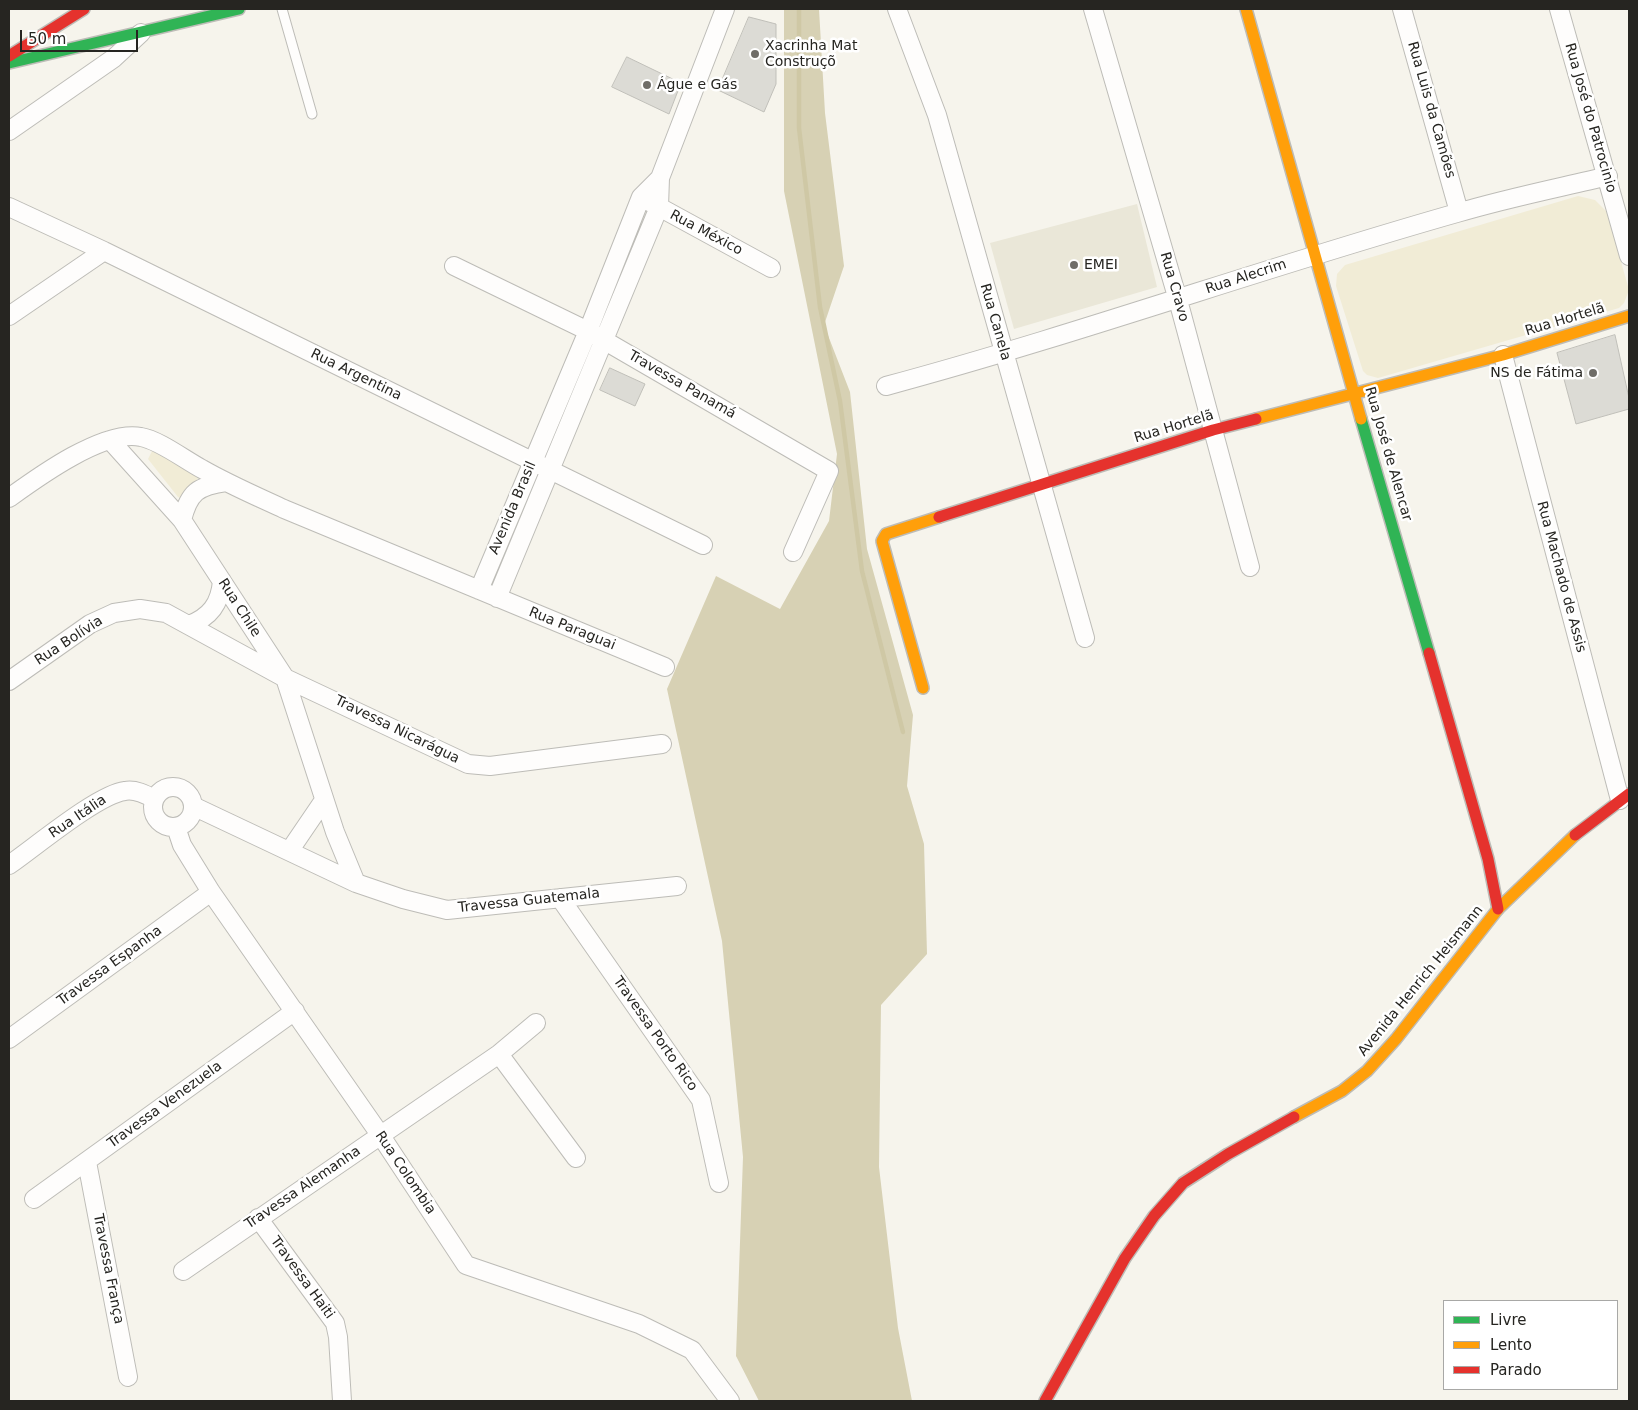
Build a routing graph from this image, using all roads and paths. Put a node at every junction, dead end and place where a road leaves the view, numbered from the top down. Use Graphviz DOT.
graph roads {
  1 [pos="84,9"];
  2 [pos="239,9"];
  3 [pos="282,9"];
  4 [pos="725,9"];
  5 [pos="898,9"];
  6 [pos="1093,9"];
  7 [pos="1246,9"];
  8 [pos="1402,9"];
  9 [pos="1559,9"];
  10 [pos="141,33"];
  11 [pos="9,56"];
  12 [pos="9,63"];
  13 [pos="312,114"];
  14 [pos="9,131"];
  15 [pos="1608,176"];
  16 [pos="660,178"];
  17 [pos="641,197"];
  18 [pos="9,207"];
  19 [pos="659,207"];
  20 [pos="1459,212"];
  21 [pos="104,251"];
  22 [pos="1314,255"];
  23 [pos="1629,256"];
  24 [pos="454,266"];
  25 [pos="771,268"];
  26 [pos="609,281"];
  27 [pos="625,286"];
  28 [pos="1178,300"];
  29 [pos="9,316"];
  30 [pos="1629,316"];
  31 [pos="596,335"];
  32 [pos="1004,354"];
  33 [pos="1503,354"];
  34 [pos="886,386"];
  35 [pos="1355,392"];
  36 [pos="1214,430"];
  37 [pos="110,440"];
  38 [pos="533,461"];
  39 [pos="549,469"];
  40 [pos="226,482"];
  41 [pos="1040,485"];
  42 [pos="9,498"];
  43 [pos="182,520"];
  44 [pos="703,545"];
  45 [pos="793,552"];
  46 [pos="1250,567"];
  47 [pos="222,581"];
  48 [pos="479,590"];
  49 [pos="497,598"];
  50 [pos="189,625"];
  51 [pos="1084,638"];
  52 [pos="666,667"];
  53 [pos="285,678"];
  54 [pos="9,682"];
  55 [pos="923,688"];
  56 [pos="662,744"];
  57 [pos="1625,797"];
  58 [pos="154,799"];
  59 [pos="324,800"];
  60 [pos="193,806"];
  61 [pos="176,827"];
  62 [pos="290,850"];
  63 [pos="9,865"];
  64 [pos="356,883"];
  65 [pos="677,886"];
  66 [pos="211,892"];
  67 [pos="560,898"];
  68 [pos="1498,909"];
  69 [pos="295,1012"];
  70 [pos="536,1023"];
  71 [pos="9,1039"];
  72 [pos="499,1054"];
  73 [pos="381,1136"];
  74 [pos="576,1158"];
  75 [pos="87,1162"];
  76 [pos="719,1183"];
  77 [pos="34,1199"];
  78 [pos="258,1218"];
  79 [pos="183,1271"];
  80 [pos="128,1377"];
  81 [pos="342,1401"];
  82 [pos="730,1401"];
  83 [pos="1044,1401"];
  1 -- 11 [label="street"];
  2 -- 10 [label="street"];
  3 -- 13 [label="lane"];
  4 -- 16 [label="street, Avenida Brasil"];
  5 -- 32 [label="street, Rua Canela"];
  6 -- 28 [label="street, Rua Cravo"];
  7 -- 22 [label="street, Rua José de Alencar"];
  8 -- 20 [label="street, Rua Luis da Camões"];
  9 -- 15 [label="street, Rua José do Patrocinio"];
  10 -- 12 [label="street"];
  10 -- 14 [label="street"];
  15 -- 20 [label="street, Rua Alecrim"];
  15 -- 23 [label="street, Rua José do Patrocinio"];
  16 -- 17 [label="street, Avenida Brasil"];
  16 -- 19 [label="street, Avenida Brasil"];
  17 -- 19 [label="street, Rua México"];
  17 -- 26 [label="street, Avenida Brasil"];
  18 -- 21 [label="street, Rua Argentina"];
  19 -- 25 [label="street, Rua México"];
  19 -- 27 [label="street, Avenida Brasil"];
  20 -- 22 [label="street, Rua Alecrim"];
  21 -- 29 [label="street"];
  21 -- 38 [label="street, Rua Argentina"];
  22 -- 28 [label="street, Rua Alecrim"];
  22 -- 35 [label="street, Rua José de Alencar"];
  24 -- 31 [label="street, Travessa Panamá"];
  26 -- 27 [label="street"];
  26 -- 31 [label="street, Avenida Brasil"];
  27 -- 31 [label="street, Avenida Brasil"];
  28 -- 32 [label="street, Rua Alecrim"];
  28 -- 36 [label="street, Rua Cravo"];
  30 -- 33 [label="street, Rua Hortelã"];
  31 -- 38 [label="street, Avenida Brasil"];
  31 -- 39 [label="street, Avenida Brasil"];
  31 -- 45 [label="street, Travessa Panamá"];
  32 -- 34 [label="street, Rua Alecrim"];
  32 -- 41 [label="street, Rua Canela"];
  33 -- 35 [label="street, Rua Hortelã"];
  33 -- 57 [label="street, Rua Machado de Assis"];
  35 -- 36 [label="street, Rua Hortelã"];
  35 -- 68 [label="street, Rua José de Alencar"];
  36 -- 41 [label="street, Rua Hortelã"];
  36 -- 46 [label="street, Rua Cravo"];
  37 -- 40 [label="street"];
  37 -- 42 [label="street"];
  37 -- 43 [label="street, Rua Chile"];
  38 -- 39 [label="street, Rua Argentina"];
  38 -- 48 [label="street, Avenida Brasil"];
  39 -- 44 [label="street, Rua Argentina"];
  39 -- 49 [label="street, Avenida Brasil"];
  40 -- 43 [label="street"];
  40 -- 48 [label="street"];
  41 -- 51 [label="street, Rua Canela"];
  41 -- 55 [label="street, Rua Hortelã"];
  43 -- 47 [label="street, Rua Chile"];
  47 -- 50 [label="street"];
  47 -- 53 [label="street, Rua Chile"];
  48 -- 49 [label="street, Rua Paraguai"];
  49 -- 52 [label="street, Rua Paraguai"];
  50 -- 53 [label="street, Rua Bolívia"];
  50 -- 54 [label="street, Rua Bolívia"];
  53 -- 56 [label="street, Travessa Nicarágua"];
  53 -- 59 [label="street, Rua Chile"];
  57 -- 68 [label="street, Avenida Henrich Heismann"];
  58 -- 60 [label="street"];
  58 -- 61 [label="street"];
  58 -- 63 [label="street, Rua Itália"];
  59 -- 62 [label="street"];
  59 -- 64 [label="street, Rua Chile"];
  60 -- 61 [label="street"];
  60 -- 62 [label="street, Travessa Guatemala"];
  61 -- 66 [label="street, Rua Colombia"];
  62 -- 64 [label="street, Travessa Guatemala"];
  64 -- 67 [label="street, Travessa Guatemala"];
  65 -- 67 [label="street, Travessa Guatemala"];
  66 -- 69 [label="street, Rua Colombia"];
  66 -- 71 [label="street, Travessa Espanha"];
  67 -- 76 [label="street, Travessa Porto Rico"];
  68 -- 83 [label="street, Avenida Henrich Heismann"];
  69 -- 73 [label="street, Rua Colombia"];
  69 -- 75 [label="street, Travessa Venezuela"];
  70 -- 72 [label="street, Travessa Alemanha"];
  72 -- 73 [label="street, Travessa Alemanha"];
  72 -- 74 [label="street"];
  73 -- 78 [label="street, Travessa Alemanha"];
  73 -- 82 [label="street, Rua Colombia"];
  75 -- 77 [label="street, Travessa Venezuela"];
  75 -- 80 [label="street, Travessa França"];
  78 -- 79 [label="street, Travessa Alemanha"];
  78 -- 81 [label="street, Travessa Haiti"];
}
